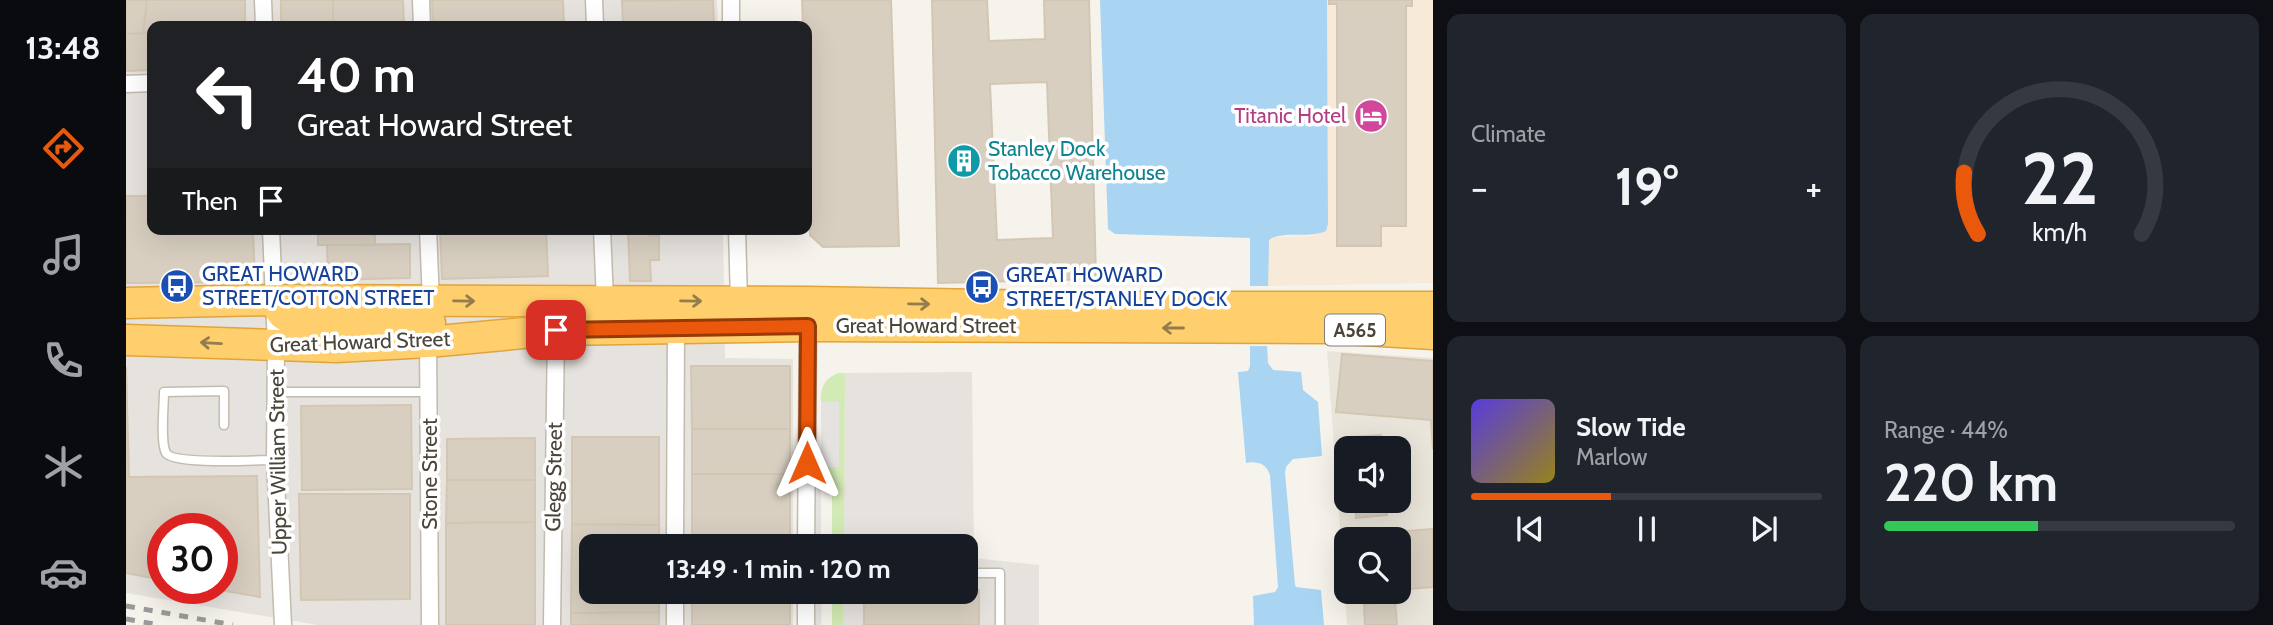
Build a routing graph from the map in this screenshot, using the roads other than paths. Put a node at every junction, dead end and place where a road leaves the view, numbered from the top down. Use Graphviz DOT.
graph roads {
  1 [pos="263,0"];
  2 [pos="421,0"];
  3 [pos="594,0"];
  4 [pos="731,0"];
  5 [pos="264,21"];
  6 [pos="422,21"];
  7 [pos="595,21"];
  8 [pos="732,21"];
  9 [pos="147,83"];
  10 [pos="126,84"];
  11 [pos="271,235"];
  12 [pos="428,235"];
  13 [pos="602,235"];
  14 [pos="737,235"];
  15 [pos="273,300"];
  16 [pos="605,301"];
  17 [pos="739,302"];
  18 [pos="126,303"];
  19 [pos="1433,307"];
  20 [pos="1241,317"];
  21 [pos="1277,317"];
  22 [pos="126,319"];
  23 [pos="429,322"];
  24 [pos="808,326"];
  25 [pos="676,328"];
  26 [pos="556,330"];
  27 [pos="1433,334"];
  28 [pos="126,340"];
  29 [pos="276,346"];
  30 [pos="275,392"];
  31 [pos="429,392"];
  32 [pos="224,425"];
  33 [pos="275,460"];
  34 [pos="675,534"];
  35 [pos="806,534"];
  36 [pos="978,573"];
  37 [pos="675,604"];
  38 [pos="806,604"];
  39 [pos="283,625"];
  40 [pos="430,625"];
  41 [pos="552,625"];
  42 [pos="675,625"];
  43 [pos="806,625"];
  44 [pos="1000,625"];
  1 -- 5 [label="street"];
  2 -- 6 [label="street"];
  3 -- 7 [label="street"];
  4 -- 8 [label="street"];
  9 -- 10 [label="street"];
  11 -- 15 [label="street, Upper William Street"];
  12 -- 23 [label="street, Stone Street"];
  13 -- 16 [label="street"];
  14 -- 17 [label="street"];
  15 -- 18 [label="highway, Great Howard Street / A565"];
  15 -- 23 [label="highway, Great Howard Street / A565"];
  15 -- 29 [label="street, Upper William Street"];
  16 -- 17 [label="highway, Great Howard Street / A565, one-way"];
  23 -- 16 [label="highway, Great Howard Street / A565, one-way"];
  17 -- 20 [label="highway, Great Howard Street / A565, one-way"];
  19 -- 21 [label="highway, Great Howard Street / A565"];
  20 -- 21 [label="highway, Great Howard Street / A565"];
  20 -- 24 [label="highway, Great Howard Street / A565, one-way"];
  21 -- 27 [label="highway, Great Howard Street / A565"];
  22 -- 29 [label="highway"];
  23 -- 26 [label="highway, Great Howard Street"];
  23 -- 29 [label="highway, Great Howard Street / A565"];
  23 -- 31 [label="street, Stone Street"];
  24 -- 25 [label="highway, Great Howard Street / A565"];
  24 -- 35 [label="street"];
  25 -- 26 [label="highway, Great Howard Street / A565"];
  25 -- 34 [label="street"];
  26 -- 41 [label="street, Glegg Street"];
  29 -- 28 [label="highway, Great Howard Street / A565, one-way"];
  29 -- 30 [label="street, Upper William Street"];
  30 -- 31 [label="lane"];
  30 -- 33 [label="street, Upper William Street"];
  31 -- 40 [label="street, Stone Street"];
  32 -- 33 [label="lane"];
  33 -- 39 [label="street, Upper William Street"];
  36 -- 44 [label="lane"];
  37 -- 42 [label="street"];
  38 -- 43 [label="street"];
}
